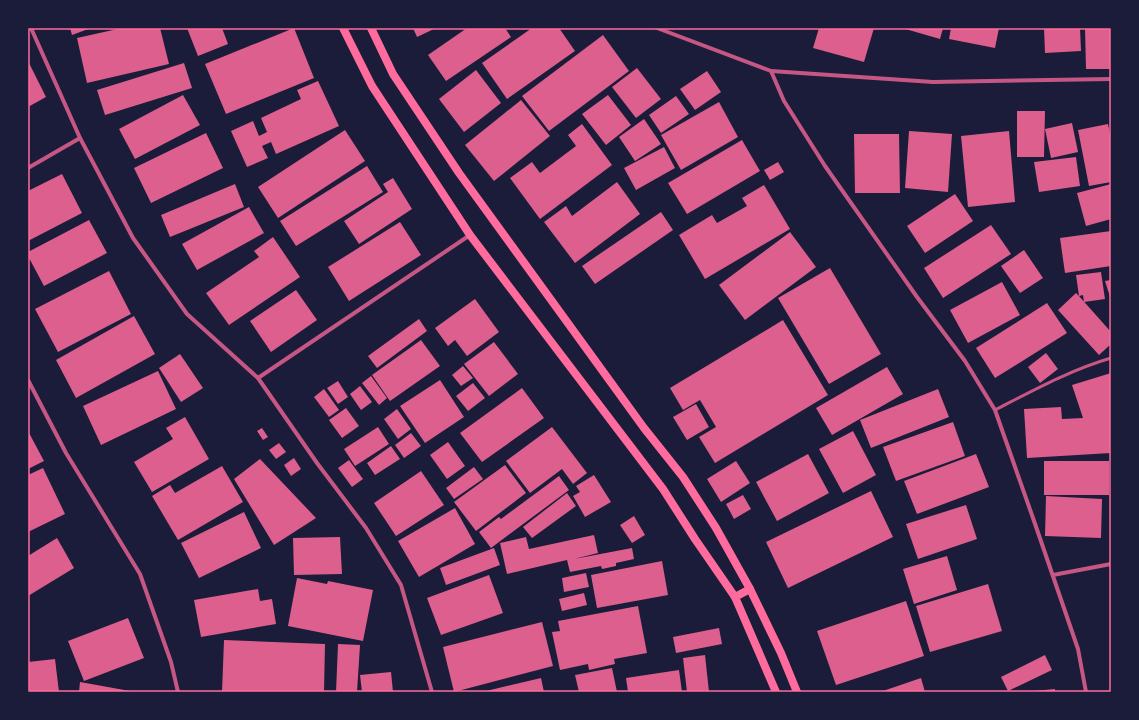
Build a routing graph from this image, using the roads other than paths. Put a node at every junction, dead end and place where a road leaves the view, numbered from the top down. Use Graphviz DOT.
graph roads {
  1 [pos="31,28"];
  2 [pos="343,28"];
  3 [pos="370,28"];
  4 [pos="658,28"];
  5 [pos="772,71"];
  6 [pos="1111,80"];
  7 [pos="80,138"];
  8 [pos="28,168"];
  9 [pos="470,235"];
  10 [pos="1111,358"];
  11 [pos="258,378"];
  12 [pos="28,380"];
  13 [pos="994,410"];
  14 [pos="1111,564"];
  15 [pos="1053,575"];
  16 [pos="750,589"];
  17 [pos="735,597"];
  18 [pos="178,692"];
  19 [pos="432,692"];
  20 [pos="776,692"];
  21 [pos="797,692"];
  22 [pos="1086,692"];
  1 -- 7 [label="street"];
  2 -- 9 [label="main road"];
  3 -- 16 [label="main road"];
  4 -- 5 [label="street"];
  5 -- 6 [label="street"];
  5 -- 13 [label="street"];
  7 -- 8 [label="street"];
  7 -- 11 [label="street"];
  9 -- 11 [label="street"];
  9 -- 17 [label="main road"];
  10 -- 13 [label="lane"];
  11 -- 19 [label="street"];
  12 -- 18 [label="street"];
  13 -- 15 [label="street"];
  14 -- 15 [label="street"];
  15 -- 22 [label="street"];
  16 -- 17 [label="main road"];
  16 -- 21 [label="main road"];
  17 -- 20 [label="main road"];
}
